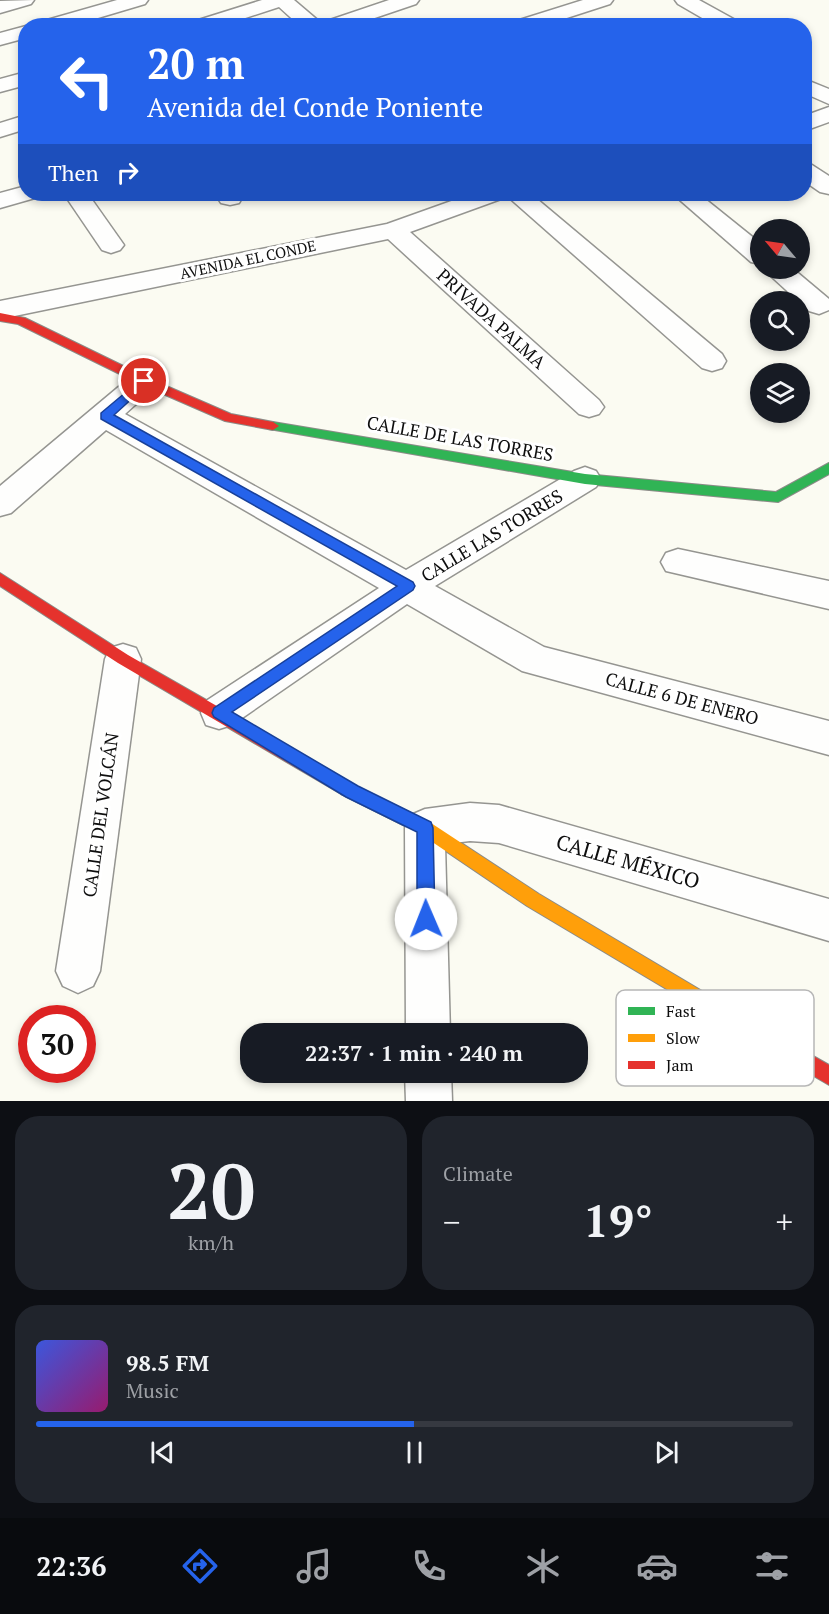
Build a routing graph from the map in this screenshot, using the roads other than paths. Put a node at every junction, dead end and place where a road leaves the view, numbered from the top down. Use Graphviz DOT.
graph roads {
  1 [pos="24,0"];
  2 [pos="138,0"];
  3 [pos="282,0"];
  4 [pos="409,0"];
  5 [pos="603,0"];
  6 [pos="685,0"];
  7 [pos="0,7"];
  8 [pos="569,10"];
  9 [pos="75,18"];
  10 [pos="225,18"];
  11 [pos="303,18"];
  12 [pos="354,18"];
  13 [pos="544,18"];
  14 [pos="580,18"];
  15 [pos="718,18"];
  16 [pos="18,34"];
  17 [pos="0,39"];
  18 [pos="18,80"];
  19 [pos="0,86"];
  20 [pos="812,89"];
  21 [pos="829,97"];
  22 [pos="829,114"];
  23 [pos="812,121"];
  24 [pos="18,124"];
  25 [pos="0,130"];
  26 [pos="812,175"];
  27 [pos="829,187"];
  28 [pos="18,195"];
  29 [pos="0,201"];
  30 [pos="81,201"];
  31 [pos="473,201"];
  32 [pos="529,201"];
  33 [pos="693,201"];
  34 [pos="393,230"];
  35 [pos="111,245"];
  36 [pos="750,248"];
  37 [pos="788,279"];
  38 [pos="819,305"];
  39 [pos="5,319"];
  40 [pos="712,361"];
  41 [pos="144,381"];
  42 [pos="589,408"];
  43 [pos="105,416"];
  44 [pos="829,468"];
  45 [pos="585,479"];
  46 [pos="0,504"];
  47 [pos="678,562"];
  48 [pos="0,579"];
  49 [pos="408,586"];
  50 [pos="829,595"];
  51 [pos="123,659"];
  52 [pos="219,713"];
  53 [pos="829,738"];
  54 [pos="425,828"];
  55 [pos="829,920"];
  56 [pos="78,972"];
  57 [pos="684,990"];
  58 [pos="428,1023"];
  59 [pos="814,1067"];
  60 [pos="829,1076"];
  61 [pos="428,1083"];
  62 [pos="429,1101"];
  1 -- 7 [label="street"];
  2 -- 9 [label="street"];
  3 -- 10 [label="street"];
  3 -- 11 [label="street"];
  4 -- 12 [label="street"];
  5 -- 8 [label="street"];
  6 -- 15 [label="street"];
  8 -- 13 [label="street"];
  8 -- 14 [label="street"];
  16 -- 17 [label="street"];
  18 -- 19 [label="street"];
  20 -- 21 [label="street"];
  22 -- 23 [label="street"];
  24 -- 25 [label="street"];
  26 -- 27 [label="street"];
  28 -- 29 [label="street"];
  30 -- 35 [label="street"];
  31 -- 34 [label="street, AVENIDA EL CONDE"];
  32 -- 40 [label="street"];
  33 -- 36 [label="street"];
  34 -- 39 [label="street, AVENIDA EL CONDE"];
  34 -- 42 [label="street, PRIVADA PALMA"];
  37 -- 38 [label="street"];
  39 -- 41 [label="street, CALLE DE LAS TORRES"];
  41 -- 43 [label="street"];
  41 -- 45 [label="street, CALLE DE LAS TORRES"];
  43 -- 46 [label="street"];
  43 -- 49 [label="street, CALLE 6 DE ENERO"];
  44 -- 45 [label="street, CALLE DE LAS TORRES"];
  45 -- 49 [label="street, CALLE LAS TORRES"];
  47 -- 50 [label="street"];
  48 -- 51 [label="street"];
  49 -- 52 [label="street, CALLE LAS TORRES"];
  49 -- 53 [label="street, CALLE 6 DE ENERO"];
  51 -- 52 [label="street"];
  51 -- 56 [label="street, CALLE DEL VOLCÁN"];
  52 -- 54 [label="street"];
  54 -- 55 [label="street, CALLE MÉXICO"];
  54 -- 57 [label="street"];
  54 -- 58 [label="street"];
  59 -- 60 [label="street"];
  61 -- 62 [label="street"];
}
